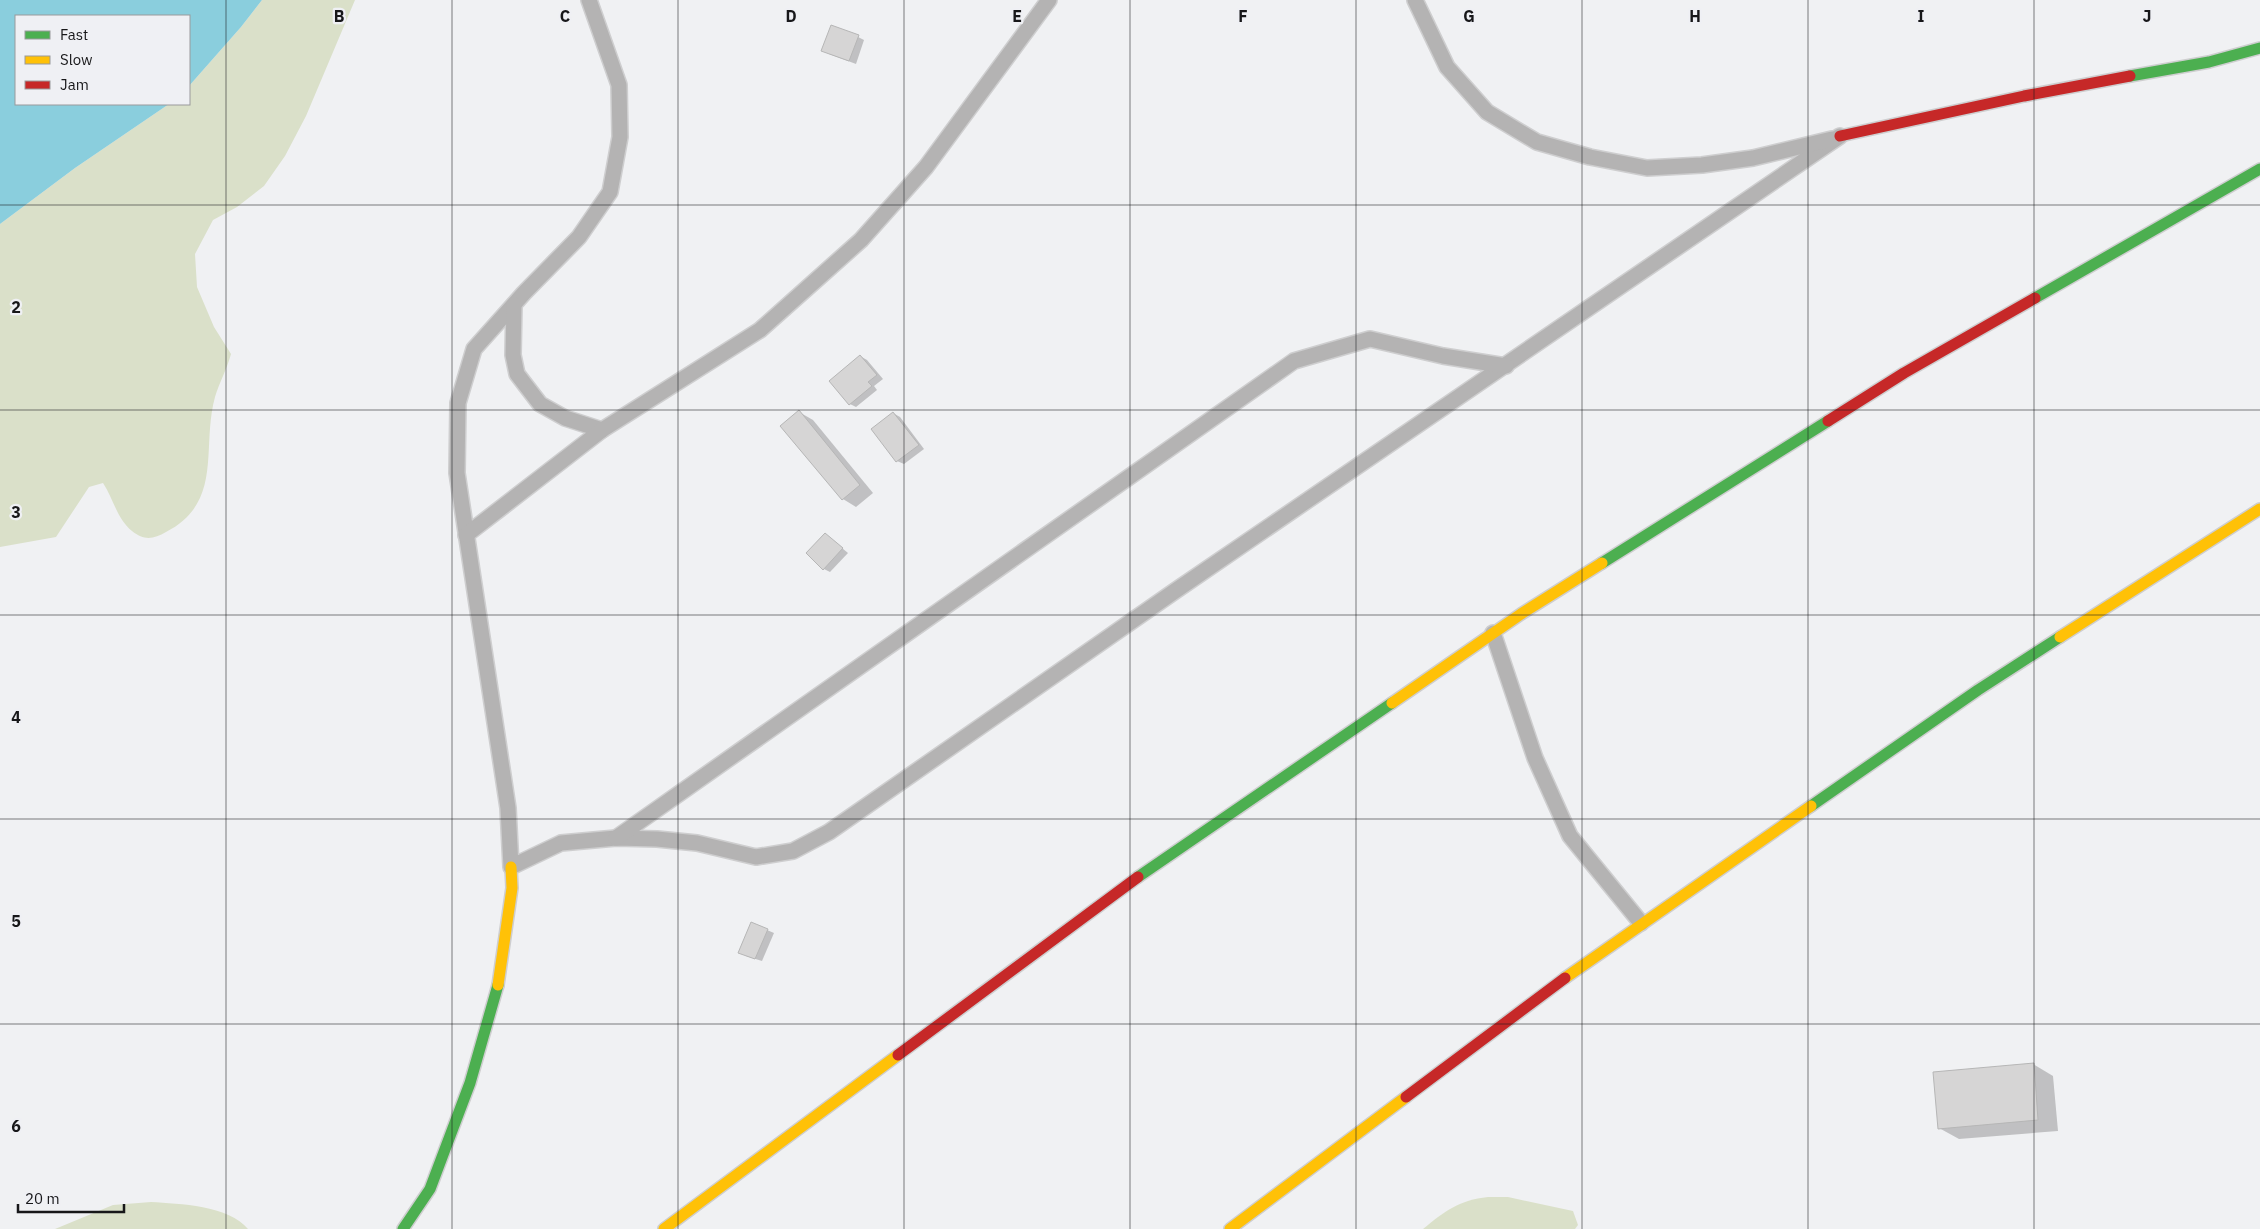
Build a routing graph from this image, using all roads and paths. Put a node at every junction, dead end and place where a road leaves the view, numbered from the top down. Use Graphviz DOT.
graph roads {
  1 [pos="589,0"];
  2 [pos="1050,0"];
  3 [pos="1415,0"];
  4 [pos="2260,48"];
  5 [pos="1840,136"];
  6 [pos="2260,169"];
  7 [pos="514,305"];
  8 [pos="1506,366"];
  9 [pos="602,430"];
  10 [pos="2260,509"];
  11 [pos="466,535"];
  12 [pos="1493,633"];
  13 [pos="616,838"];
  14 [pos="511,867"];
  15 [pos="1641,923"];
  16 [pos="403,1229"];
  17 [pos="664,1229"];
  18 [pos="1230,1229"];
  1 -- 7 [label="lane"];
  2 -- 9 [label="lane"];
  3 -- 5 [label="lane"];
  4 -- 5 [label="highway"];
  5 -- 8 [label="lane"];
  6 -- 12 [label="highway"];
  7 -- 9 [label="lane"];
  7 -- 11 [label="lane"];
  8 -- 13 [label="lane"];
  8 -- 13 [label="lane"];
  9 -- 11 [label="lane"];
  10 -- 15 [label="highway"];
  11 -- 14 [label="lane"];
  12 -- 15 [label="lane"];
  12 -- 17 [label="highway"];
  13 -- 14 [label="lane"];
  14 -- 16 [label="highway"];
  15 -- 18 [label="highway"];
}
